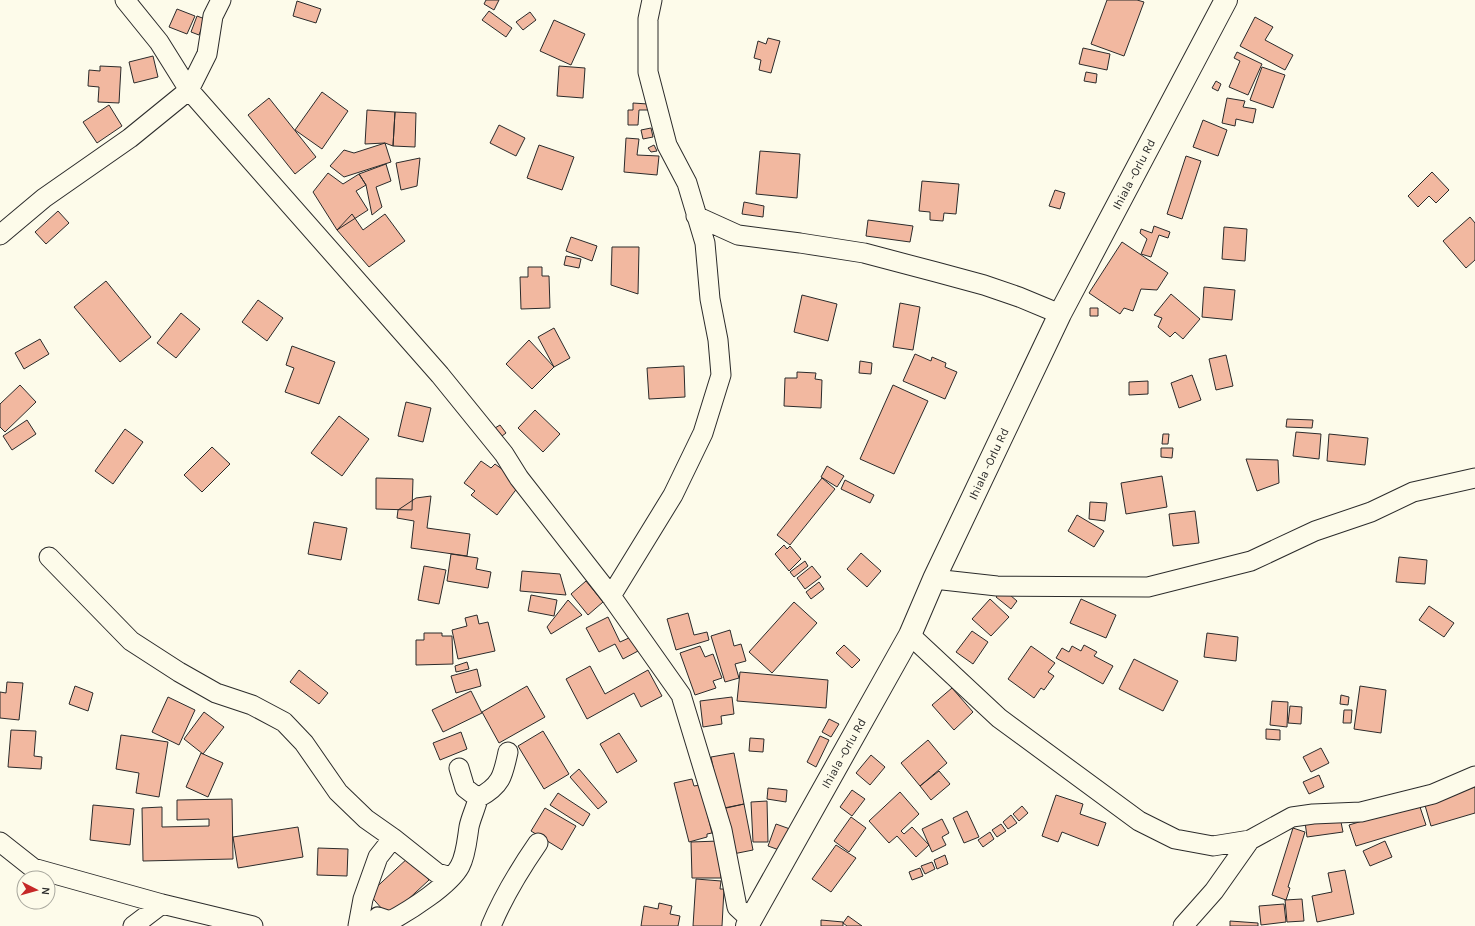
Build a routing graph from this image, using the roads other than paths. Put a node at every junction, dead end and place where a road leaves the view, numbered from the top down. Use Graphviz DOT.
graph roads {
  1 [pos="125,0"];
  2 [pos="221,0"];
  3 [pos="652,0"];
  4 [pos="1223,1"];
  5 [pos="189,90"];
  6 [pos="696,216"];
  7 [pos="0,235"];
  8 [pos="1060,314"];
  9 [pos="1475,478"];
  10 [pos="49,557"];
  11 [pos="934,579"];
  12 [pos="610,596"];
  13 [pos="910,635"];
  14 [pos="508,752"];
  15 [pos="459,768"];
  16 [pos="1475,776"];
  17 [pos="478,798"];
  18 [pos="393,838"];
  19 [pos="1250,840"];
  20 [pos="0,842"];
  21 [pos="538,843"];
  22 [pos="451,877"];
  23 [pos="162,904"];
  24 [pos="749,922"];
  25 [pos="133,926"];
  26 [pos="254,926"];
  27 [pos="358,926"];
  28 [pos="371,926"];
  29 [pos="491,926"];
  30 [pos="1183,926"];
  1 -- 5 [label="street"];
  2 -- 5 [label="street"];
  3 -- 6 [label="street"];
  4 -- 8 [label="main road, Ihiala -Orlu Rd"];
  5 -- 7 [label="street"];
  5 -- 12 [label="street"];
  6 -- 8 [label="street"];
  6 -- 12 [label="street"];
  8 -- 11 [label="main road, Ihiala -Orlu Rd"];
  9 -- 11 [label="street"];
  10 -- 18 [label="street"];
  11 -- 13 [label="main road, Ihiala -Orlu Rd"];
  12 -- 24 [label="street"];
  13 -- 19 [label="street"];
  13 -- 24 [label="main road, Ihiala -Orlu Rd"];
  14 -- 17 [label="street"];
  15 -- 17 [label="street"];
  16 -- 19 [label="street"];
  17 -- 22 [label="street"];
  18 -- 22 [label="street"];
  18 -- 27 [label="street"];
  19 -- 30 [label="street"];
  20 -- 23 [label="street"];
  21 -- 29 [label="street"];
  22 -- 28 [label="street"];
  23 -- 25 [label="street"];
  23 -- 26 [label="street"];
}
